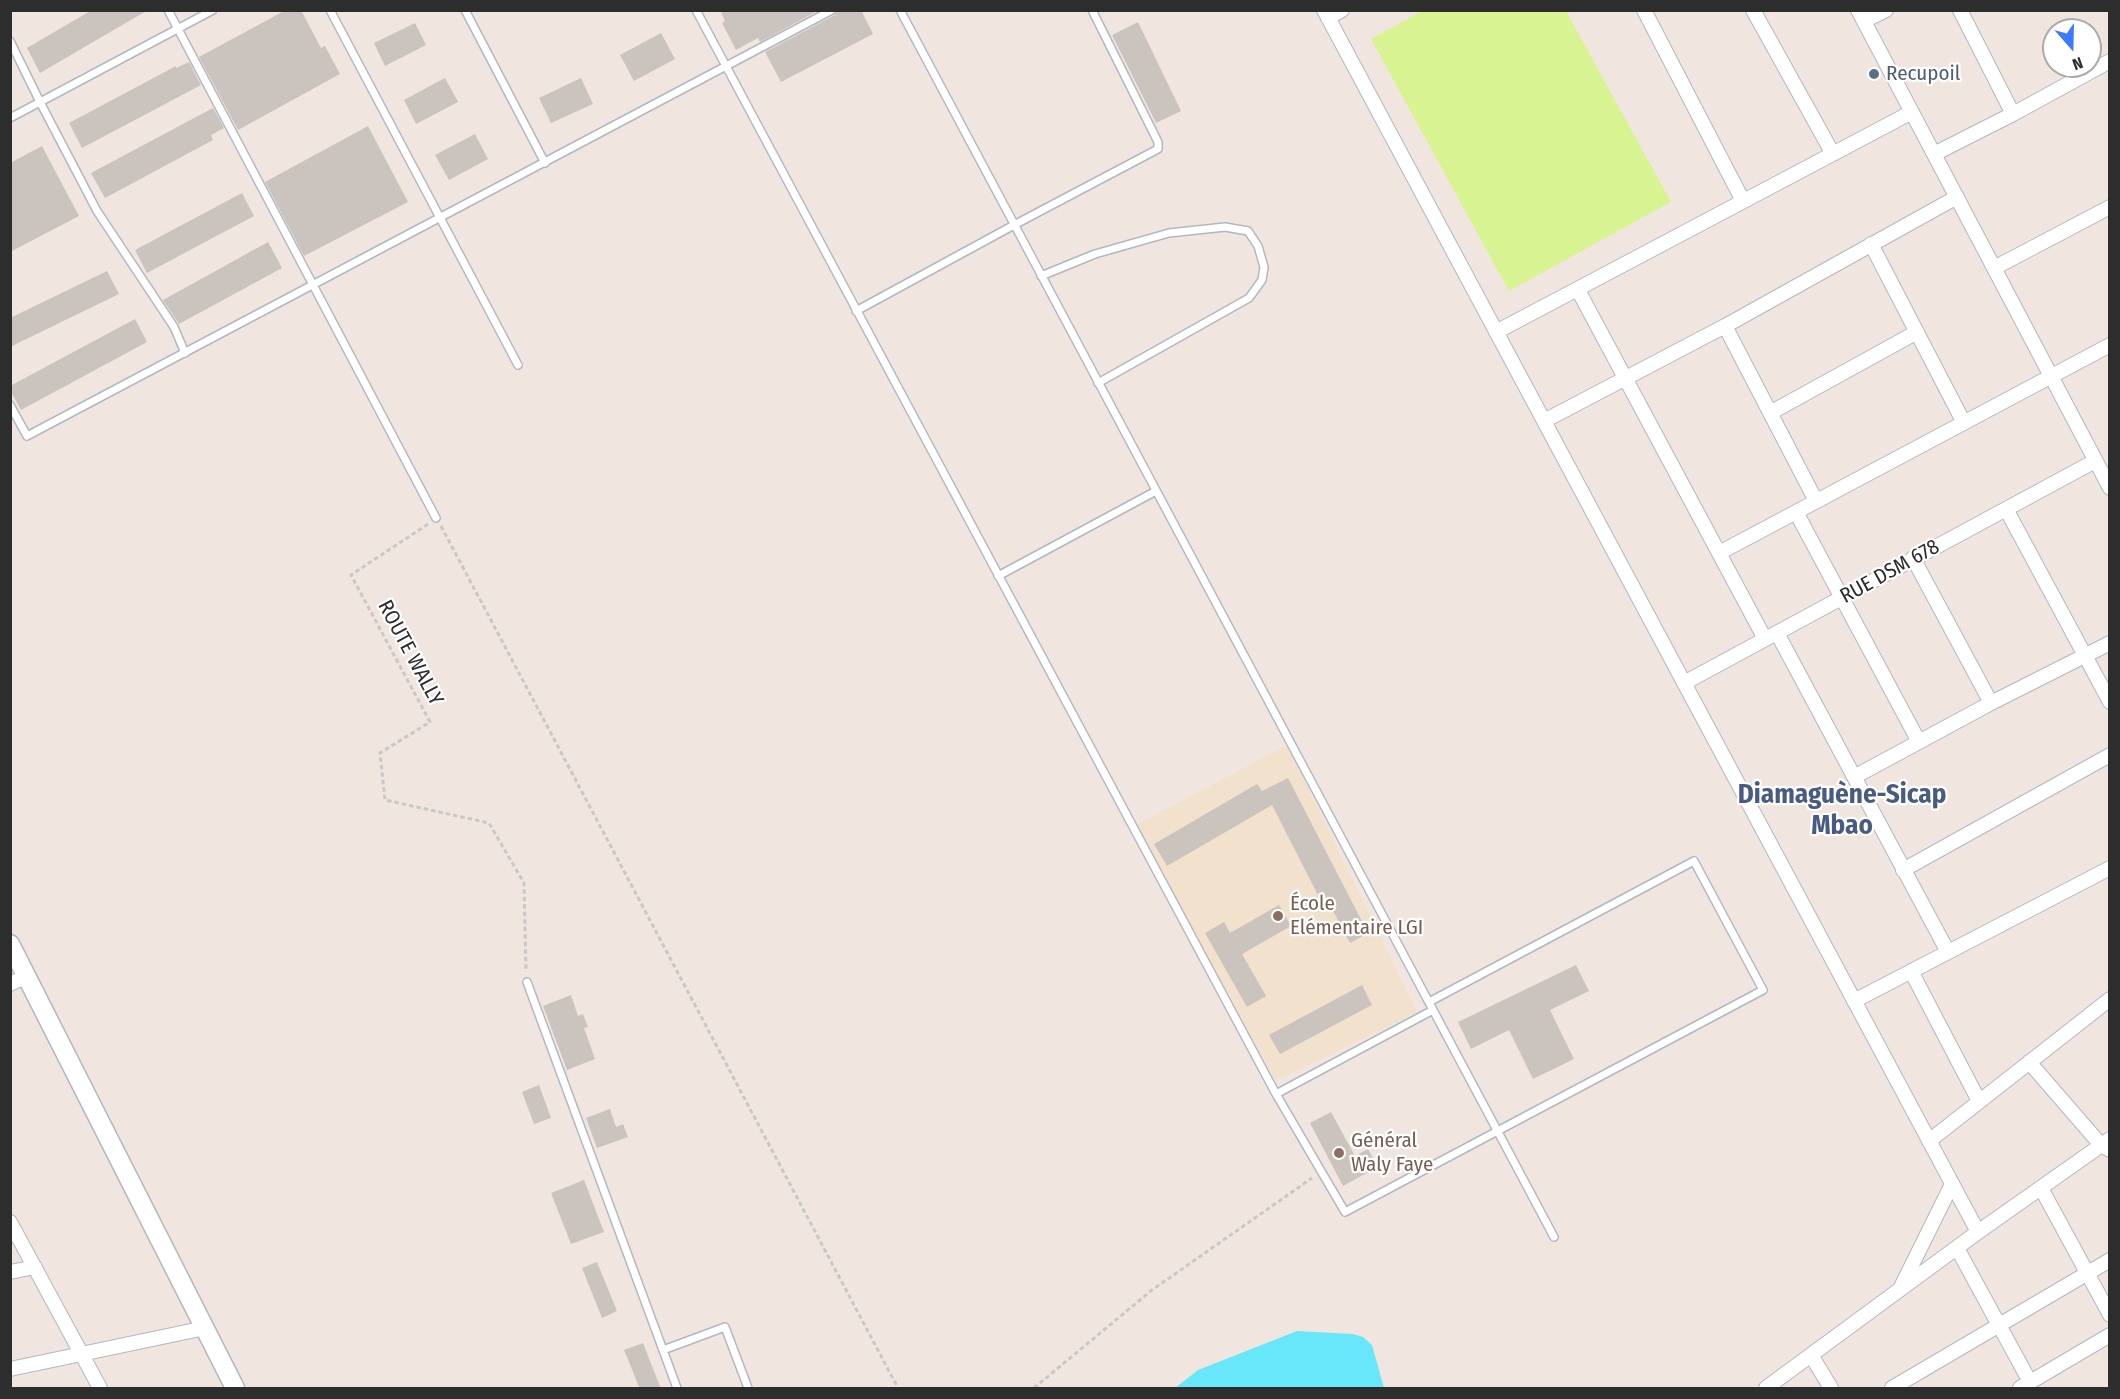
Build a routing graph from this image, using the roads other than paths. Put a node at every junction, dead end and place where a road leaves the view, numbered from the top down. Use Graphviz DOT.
graph roads {
  1 [pos="168,10"];
  2 [pos="213,10"];
  3 [pos="330,10"];
  4 [pos="465,10"];
  5 [pos="696,10"];
  6 [pos="832,10"];
  7 [pos="900,10"];
  8 [pos="1092,10"];
  9 [pos="1342,10"];
  10 [pos="1644,10"];
  11 [pos="1753,10"];
  12 [pos="1886,10"];
  13 [pos="1959,10"];
  14 [pos="1326,14"];
  15 [pos="1861,16"];
  16 [pos="178,29"];
  17 [pos="10,41"];
  18 [pos="2109,61"];
  19 [pos="726,67"];
  20 [pos="40,102"];
  21 [pos="1912,111"];
  22 [pos="2013,114"];
  23 [pos="10,118"];
  24 [pos="1934,153"];
  25 [pos="1833,154"];
  26 [pos="545,163"];
  27 [pos="1957,197"];
  28 [pos="1743,201"];
  29 [pos="2109,207"];
  30 [pos="440,218"];
  31 [pos="1014,225"];
  32 [pos="1871,244"];
  33 [pos="1994,267"];
  34 [pos="1041,276"];
  35 [pos="313,285"];
  36 [pos="1578,290"];
  37 [pos="856,311"];
  38 [pos="1725,326"];
  39 [pos="1496,332"];
  40 [pos="1917,332"];
  41 [pos="2109,345"];
  42 [pos="185,353"];
  43 [pos="518,365"];
  44 [pos="2051,376"];
  45 [pos="1625,378"];
  46 [pos="1098,383"];
  47 [pos="10,405"];
  48 [pos="1770,413"];
  49 [pos="1544,422"];
  50 [pos="1964,423"];
  51 [pos="2095,461"];
  52 [pos="2109,488"];
  53 [pos="1156,491"];
  54 [pos="1816,501"];
  55 [pos="2007,508"];
  56 [pos="1796,512"];
  57 [pos="436,518"];
  58 [pos="1719,553"];
  59 [pos="1913,558"];
  60 [pos="998,576"];
  61 [pos="1841,598"];
  62 [pos="1771,636"];
  63 [pos="2109,643"];
  64 [pos="2085,656"];
  65 [pos="1684,683"];
  66 [pos="2109,702"];
  67 [pos="1991,704"];
  68 [pos="1919,742"];
  69 [pos="2109,755"];
  70 [pos="1854,777"];
  71 [pos="2109,868"];
  72 [pos="1903,870"];
  73 [pos="10,944"];
  74 [pos="1948,952"];
  75 [pos="1911,971"];
  76 [pos="19,980"];
  77 [pos="526,982"];
  78 [pos="2109,999"];
  79 [pos="1854,1001"];
  80 [pos="1429,1002"];
  81 [pos="1433,1010"];
  82 [pos="2029,1062"];
  83 [pos="1276,1094"];
  84 [pos="1979,1101"];
  85 [pos="1498,1131"];
  86 [pos="1929,1140"];
  87 [pos="2107,1144"];
  88 [pos="1952,1184"];
  89 [pos="2041,1188"];
  90 [pos="10,1222"];
  91 [pos="1978,1232"];
  92 [pos="1554,1237"];
  93 [pos="1957,1248"];
  94 [pos="2109,1260"];
  95 [pos="35,1267"];
  96 [pos="10,1272"];
  97 [pos="2087,1273"];
  98 [pos="1899,1290"];
  99 [pos="2109,1315"];
  100 [pos="1998,1325"];
  101 [pos="205,1328"];
  102 [pos="2109,1335"];
  103 [pos="663,1350"];
  104 [pos="82,1354"];
  105 [pos="1811,1355"];
  106 [pos="10,1369"];
  107 [pos="2025,1385"];
  108 [pos="100,1389"];
  109 [pos="235,1389"];
  110 [pos="677,1389"];
  111 [pos="748,1389"];
  112 [pos="1766,1389"];
  113 [pos="1831,1389"];
  114 [pos="1892,1389"];
  1 -- 16 [label="lane"];
  2 -- 16 [label="lane"];
  3 -- 30 [label="lane"];
  4 -- 26 [label="lane"];
  5 -- 19 [label="lane"];
  6 -- 19 [label="lane"];
  7 -- 31 [label="lane"];
  8 -- 31 [label="lane"];
  9 -- 14 [label="street"];
  10 -- 28 [label="street"];
  11 -- 25 [label="street"];
  12 -- 15 [label="street"];
  13 -- 22 [label="street"];
  14 -- 39 [label="street"];
  15 -- 21 [label="street"];
  16 -- 20 [label="lane"];
  16 -- 35 [label="lane"];
  17 -- 20 [label="lane"];
  18 -- 22 [label="street"];
  19 -- 26 [label="lane"];
  19 -- 37 [label="lane"];
  20 -- 23 [label="lane"];
  20 -- 42 [label="lane"];
  21 -- 24 [label="street"];
  21 -- 25 [label="street"];
  22 -- 24 [label="street"];
  24 -- 27 [label="street"];
  25 -- 28 [label="street"];
  26 -- 30 [label="lane"];
  27 -- 32 [label="street"];
  27 -- 33 [label="street"];
  28 -- 36 [label="street"];
  29 -- 33 [label="street"];
  30 -- 35 [label="lane"];
  30 -- 43 [label="lane"];
  31 -- 34 [label="lane"];
  31 -- 37 [label="lane"];
  32 -- 38 [label="street"];
  32 -- 40 [label="street"];
  33 -- 44 [label="street"];
  34 -- 46 [label="lane"];
  34 -- 46 [label="lane"];
  35 -- 42 [label="lane"];
  35 -- 57 [label="lane"];
  36 -- 39 [label="street"];
  36 -- 45 [label="street"];
  37 -- 60 [label="lane"];
  38 -- 45 [label="street"];
  38 -- 48 [label="street"];
  39 -- 49 [label="street"];
  40 -- 48 [label="street"];
  40 -- 50 [label="street"];
  41 -- 44 [label="street"];
  42 -- 47 [label="lane"];
  44 -- 50 [label="street"];
  44 -- 51 [label="street"];
  45 -- 49 [label="street"];
  45 -- 58 [label="street"];
  46 -- 53 [label="lane"];
  48 -- 54 [label="street"];
  49 -- 65 [label="street"];
  50 -- 54 [label="street"];
  51 -- 52 [label="street"];
  51 -- 55 [label="street, RUE DSM 678"];
  53 -- 60 [label="lane"];
  53 -- 80 [label="lane"];
  54 -- 56 [label="street"];
  55 -- 59 [label="street, RUE DSM 678"];
  55 -- 64 [label="street"];
  56 -- 58 [label="street"];
  56 -- 61 [label="street"];
  58 -- 62 [label="street"];
  59 -- 61 [label="street, RUE DSM 678"];
  59 -- 67 [label="street"];
  60 -- 83 [label="lane"];
  61 -- 62 [label="street, RUE DSM 678"];
  61 -- 68 [label="street"];
  62 -- 65 [label="street, RUE DSM 678"];
  62 -- 70 [label="street"];
  63 -- 64 [label="street"];
  64 -- 66 [label="street"];
  64 -- 67 [label="street"];
  65 -- 79 [label="street"];
  67 -- 68 [label="street"];
  68 -- 70 [label="street"];
  69 -- 72 [label="street"];
  70 -- 72 [label="street"];
  71 -- 74 [label="street"];
  72 -- 74 [label="street"];
  73 -- 76 [label="street"];
  74 -- 75 [label="street"];
  75 -- 79 [label="street"];
  75 -- 84 [label="street"];
  76 -- 101 [label="street"];
  77 -- 103 [label="lane"];
  78 -- 82 [label="street"];
  79 -- 86 [label="street"];
  80 -- 81 [label="lane"];
  80 -- 85 [label="lane"];
  81 -- 83 [label="lane"];
  81 -- 85 [label="lane"];
  82 -- 84 [label="street"];
  82 -- 87 [label="street"];
  83 -- 85 [label="lane"];
  84 -- 86 [label="street"];
  85 -- 92 [label="lane"];
  86 -- 88 [label="street"];
  87 -- 89 [label="street"];
  88 -- 91 [label="street"];
  88 -- 98 [label="street"];
  89 -- 91 [label="street"];
  89 -- 97 [label="street"];
  90 -- 95 [label="street"];
  91 -- 93 [label="street"];
  93 -- 98 [label="street"];
  93 -- 100 [label="street"];
  94 -- 97 [label="street"];
  95 -- 96 [label="street"];
  95 -- 104 [label="street"];
  97 -- 99 [label="street"];
  97 -- 100 [label="street"];
  98 -- 105 [label="street"];
  100 -- 107 [label="street"];
  100 -- 114 [label="street"];
  101 -- 104 [label="street"];
  101 -- 109 [label="street"];
  102 -- 107 [label="street"];
  103 -- 110 [label="lane"];
  103 -- 111 [label="lane"];
  104 -- 106 [label="street"];
  104 -- 108 [label="street"];
  105 -- 112 [label="street"];
  105 -- 113 [label="street"];
}
